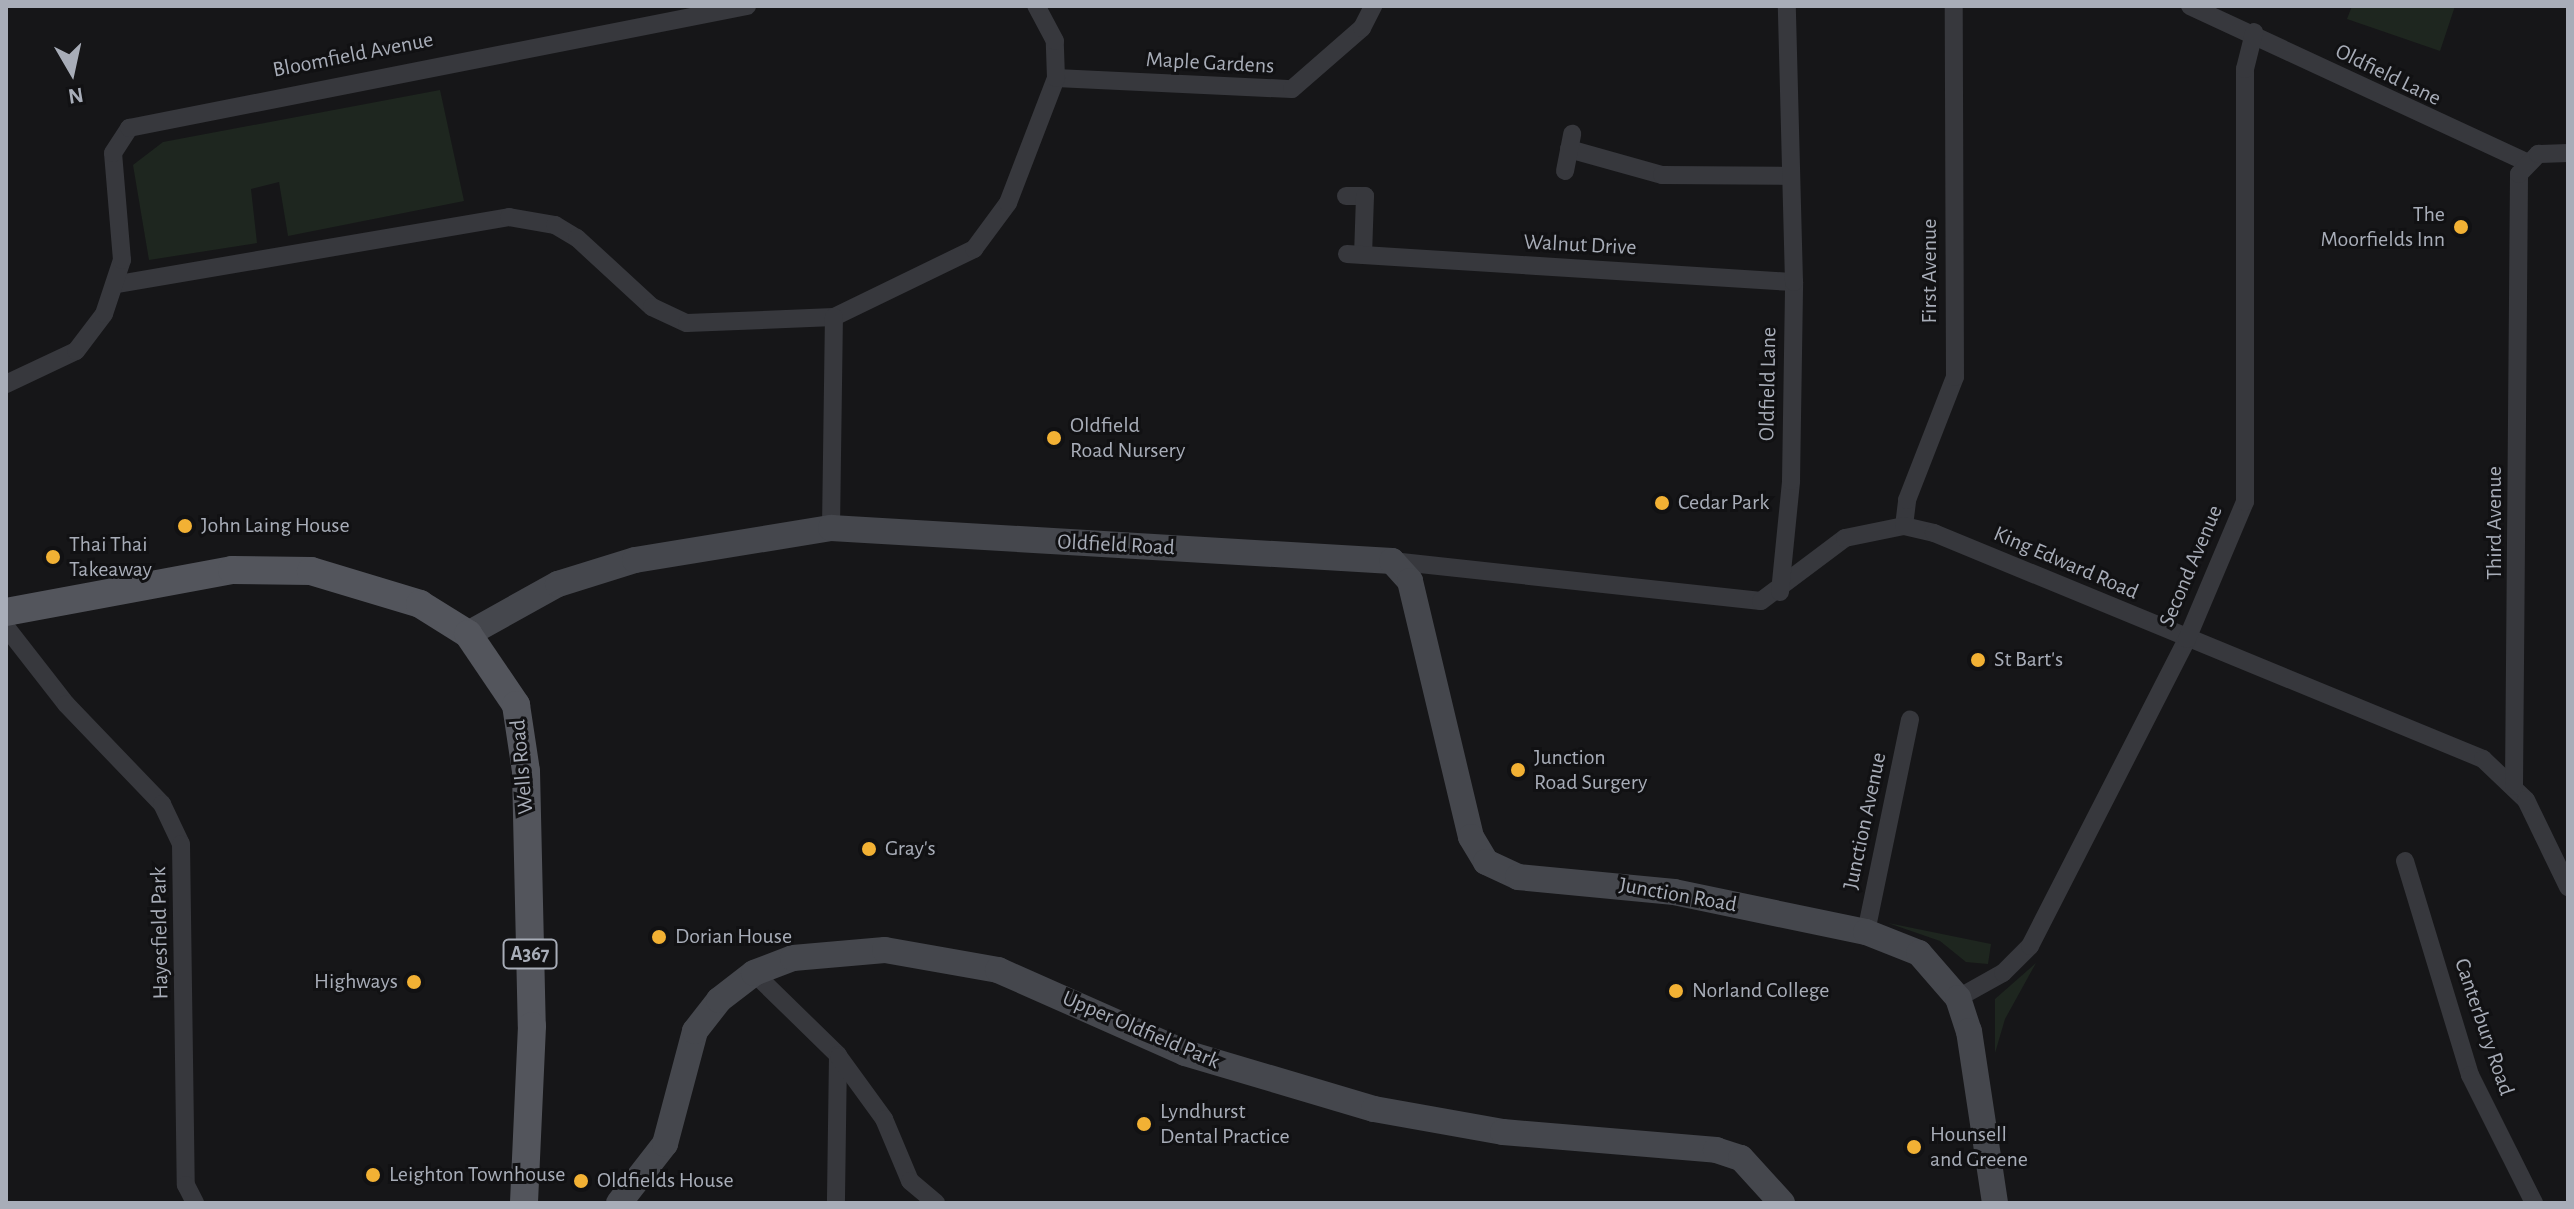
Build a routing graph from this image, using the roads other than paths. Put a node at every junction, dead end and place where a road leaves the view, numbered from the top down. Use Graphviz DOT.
graph roads {
  1 [pos="747,6"];
  2 [pos="1036,6"];
  3 [pos="1373,6"];
  4 [pos="1787,6"];
  5 [pos="1954,6"];
  6 [pos="2190,6"];
  7 [pos="2254,32"];
  8 [pos="1056,78"];
  9 [pos="2568,153"];
  10 [pos="2531,157"];
  11 [pos="1565,171"];
  12 [pos="1791,176"];
  13 [pos="1346,196"];
  14 [pos="1794,282"];
  15 [pos="118,284"];
  16 [pos="834,317"];
  17 [pos="6,384"];
  18 [pos="1904,526"];
  19 [pos="831,528"];
  20 [pos="1392,561"];
  21 [pos="1780,592"];
  22 [pos="6,612"];
  23 [pos="6,627"];
  24 [pos="468,634"];
  25 [pos="2187,639"];
  26 [pos="1910,720"];
  27 [pos="2514,786"];
  28 [pos="2405,861"];
  29 [pos="2568,887"];
  30 [pos="1866,932"];
  31 [pos="754,973"];
  32 [pos="1958,998"];
  33 [pos="838,1055"];
  34 [pos="195,1203"];
  35 [pos="524,1203"];
  36 [pos="619,1203"];
  37 [pos="836,1203"];
  38 [pos="936,1203"];
  39 [pos="1782,1203"];
  40 [pos="1995,1203"];
  41 [pos="2534,1203"];
  1 -- 15 [label="street, Bloomfield Avenue"];
  2 -- 8 [label="street"];
  3 -- 8 [label="street, Maple Gardens"];
  4 -- 12 [label="street, Oldfield Lane"];
  5 -- 18 [label="street, First Avenue"];
  6 -- 7 [label="street, Oldfield Lane"];
  7 -- 10 [label="street, Oldfield Lane"];
  7 -- 25 [label="street, Second Avenue"];
  8 -- 16 [label="street"];
  9 -- 10 [label="street"];
  10 -- 27 [label="street, Third Avenue"];
  11 -- 12 [label="street"];
  12 -- 14 [label="street, Oldfield Lane"];
  13 -- 14 [label="street, Walnut Drive"];
  14 -- 21 [label="street, Oldfield Lane"];
  15 -- 16 [label="street"];
  15 -- 17 [label="street"];
  16 -- 19 [label="street"];
  18 -- 21 [label="street, King Edward Road"];
  18 -- 25 [label="street, King Edward Road"];
  19 -- 20 [label="main road, Oldfield Road"];
  19 -- 24 [label="main road, Oldfield Road"];
  20 -- 21 [label="street, Oldfield Road"];
  20 -- 30 [label="main road, Junction Road"];
  22 -- 24 [label="main road, Wells Road / A367"];
  23 -- 34 [label="street, Hayesfield Park"];
  24 -- 35 [label="main road, Wells Road / A367"];
  25 -- 27 [label="street, King Edward Road"];
  25 -- 32 [label="street, Second Avenue"];
  26 -- 30 [label="street, Junction Avenue"];
  27 -- 29 [label="street, Third Avenue"];
  28 -- 41 [label="street, Canterbury Road"];
  30 -- 32 [label="main road, Junction Road"];
  31 -- 33 [label="street"];
  31 -- 36 [label="main road, Upper Oldfield Park"];
  31 -- 39 [label="main road, Upper Oldfield Park"];
  32 -- 40 [label="main road"];
  33 -- 37 [label="street"];
  33 -- 38 [label="street"];
}
